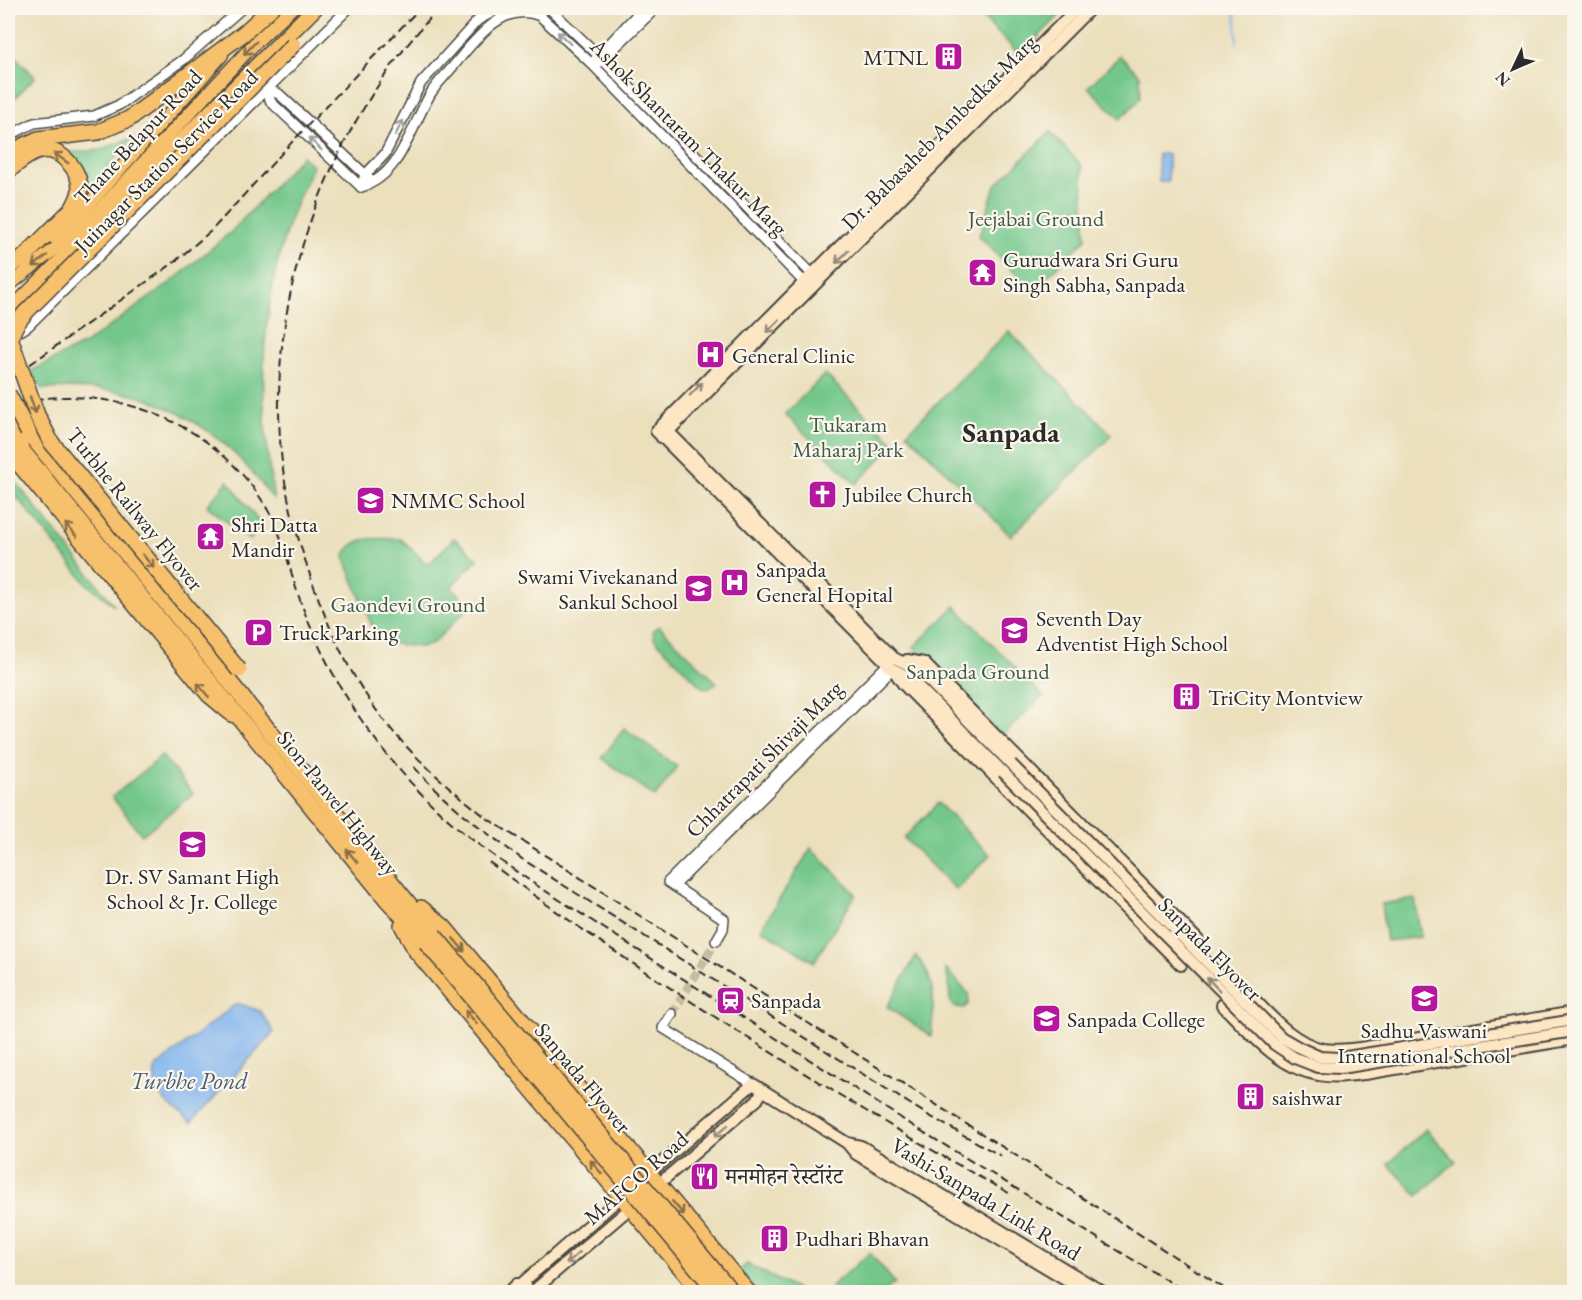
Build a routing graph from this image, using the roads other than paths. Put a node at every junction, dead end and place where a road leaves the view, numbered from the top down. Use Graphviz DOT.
graph roads {
  1 [pos="242,8"];
  2 [pos="271,8"];
  3 [pos="292,8"];
  4 [pos="314,8"];
  5 [pos="349,8"];
  6 [pos="500,8"];
  7 [pos="549,8"];
  8 [pos="643,8"];
  9 [pos="656,8"];
  10 [pos="1077,8"];
  11 [pos="1091,8"];
  12 [pos="244,33"];
  13 [pos="289,41"];
  14 [pos="601,57"];
  15 [pos="592,65"];
  16 [pos="181,79"];
  17 [pos="266,89"];
  18 [pos="8,136"];
  19 [pos="8,146"];
  20 [pos="8,157"];
  21 [pos="8,171"];
  22 [pos="365,175"];
  23 [pos="374,183"];
  24 [pos="362,187"];
  25 [pos="757,217"];
  26 [pos="749,225"];
  27 [pos="21,260"];
  28 [pos="8,270"];
  29 [pos="810,279"];
  30 [pos="8,286"];
  31 [pos="8,317"];
  32 [pos="8,334"];
  33 [pos="8,394"];
  34 [pos="8,417"];
  35 [pos="10,441"];
  36 [pos="894,664"];
  37 [pos="248,701"];
  38 [pos="265,723"];
  39 [pos="252,732"];
  40 [pos="1007,768"];
  41 [pos="400,891"];
  42 [pos="388,901"];
  43 [pos="430,939"];
  44 [pos="1198,940"];
  45 [pos="716,941"];
  46 [pos="1181,964"];
  47 [pos="1242,987"];
  48 [pos="1222,1005"];
  49 [pos="1575,1011"];
  50 [pos="672,1014"];
  51 [pos="1575,1020"];
  52 [pos="1575,1030"];
  53 [pos="1575,1039"];
  54 [pos="1387,1043"];
  55 [pos="1392,1070"];
  56 [pos="758,1087"];
  57 [pos="847,1143"];
  58 [pos="654,1179"];
  59 [pos="626,1203"];
  60 [pos="695,1228"];
  61 [pos="667,1252"];
  62 [pos="520,1284"];
  63 [pos="532,1292"];
  64 [pos="509,1293"];
  65 [pos="701,1293"];
  66 [pos="717,1293"];
  67 [pos="732,1293"];
  68 [pos="748,1293"];
  69 [pos="1087,1293"];
  70 [pos="1104,1293"];
  1 -- 18 [label="street"];
  2 -- 12 [label="highway"];
  3 -- 30 [label="main road, Thane Belapur Road, one-way"];
  4 -- 13 [label="highway, Turbhe Railway Flyover"];
  5 -- 17 [label="street, Juinagar Station Service Road"];
  22 -- 6 [label="street, one-way"];
  7 -- 14 [label="street, Ashok Shantaram Thakur Marg"];
  8 -- 14 [label="street"];
  9 -- 14 [label="street"];
  10 -- 29 [label="main road, Dr. Babasaheb Ambedkar Marg"];
  11 -- 29 [label="main road, Dr. Babasaheb Ambedkar Marg, one-way"];
  12 -- 16 [label="highway"];
  12 -- 27 [label="main road, Thane Belapur Road"];
  13 -- 31 [label="highway, Turbhe Railway Flyover"];
  13 -- 38 [label="highway, Turbhe Railway Flyover, one-way, bridge"];
  14 -- 15 [label="street"];
  14 -- 25 [label="street, Ashok Shantaram Thakur Marg"];
  15 -- 23 [label="street, Ashok Shantaram Thakur Marg, one-way"];
  15 -- 26 [label="street, Ashok Shantaram Thakur Marg"];
  16 -- 19 [label="highway"];
  16 -- 20 [label="highway"];
  17 -- 22 [label="street"];
  24 -- 17 [label="street, one-way"];
  17 -- 32 [label="street, Juinagar Station Service Road"];
  27 -- 21 [label="highway, one-way"];
  22 -- 23 [label="street"];
  22 -- 24 [label="street"];
  23 -- 24 [label="street, Ashok Shantaram Thakur Marg"];
  25 -- 26 [label="street"];
  25 -- 29 [label="street, Ashok Shantaram Thakur Marg"];
  26 -- 29 [label="street, Ashok Shantaram Thakur Marg"];
  27 -- 28 [label="main road, Thane Belapur Road"];
  29 -- 36 [label="main road"];
  33 -- 37 [label="highway, Turbhe Railway Flyover, bridge"];
  34 -- 37 [label="highway"];
  35 -- 39 [label="highway"];
  39 -- 35 [label="main road, one-way"];
  36 -- 40 [label="main road, Sanpada Flyover"];
  36 -- 44 [label="main road"];
  36 -- 45 [label="street, Chhatrapati Shivaji Marg"];
  36 -- 46 [label="main road"];
  37 -- 38 [label="highway, Turbhe Railway Flyover"];
  38 -- 41 [label="highway, Sion-Panvel Highway"];
  42 -- 39 [label="highway, Sion-Panvel Highway, one-way"];
  40 -- 51 [label="main road, Sanpada Flyover, bridge"];
  52 -- 40 [label="main road, Sanpada Flyover, one-way, bridge"];
  41 -- 43 [label="highway, Sanpada Flyover"];
  41 -- 58 [label="highway, one-way"];
  42 -- 43 [label="highway, Sanpada Flyover"];
  59 -- 42 [label="highway, one-way"];
  43 -- 66 [label="highway, Sanpada Flyover, bridge"];
  43 -- 67 [label="highway, Sanpada Flyover, bridge"];
  47 -- 54 [label="main road"];
  48 -- 55 [label="main road"];
  49 -- 54 [label="main road"];
  50 -- 56 [label="street, Vashi-Sanpada Link Road"];
  53 -- 55 [label="main road"];
  54 -- 55 [label="main road"];
  56 -- 57 [label="main road, Vashi-Sanpada Link Road"];
  56 -- 58 [label="main road, MAFCO Road"];
  57 -- 69 [label="main road, Vashi-Sanpada Link Road"];
  57 -- 70 [label="main road, Vashi-Sanpada Link Road"];
  58 -- 59 [label="main road, MAFCO Road"];
  58 -- 60 [label="highway, one-way"];
  59 -- 61 [label="highway"];
  59 -- 62 [label="main road, MAFCO Road"];
  59 -- 63 [label="main road, MAFCO Road, one-way"];
  60 -- 61 [label="highway"];
  60 -- 68 [label="highway"];
  61 -- 65 [label="highway"];
  62 -- 63 [label="main road"];
  62 -- 64 [label="main road, MAFCO Road"];
}
